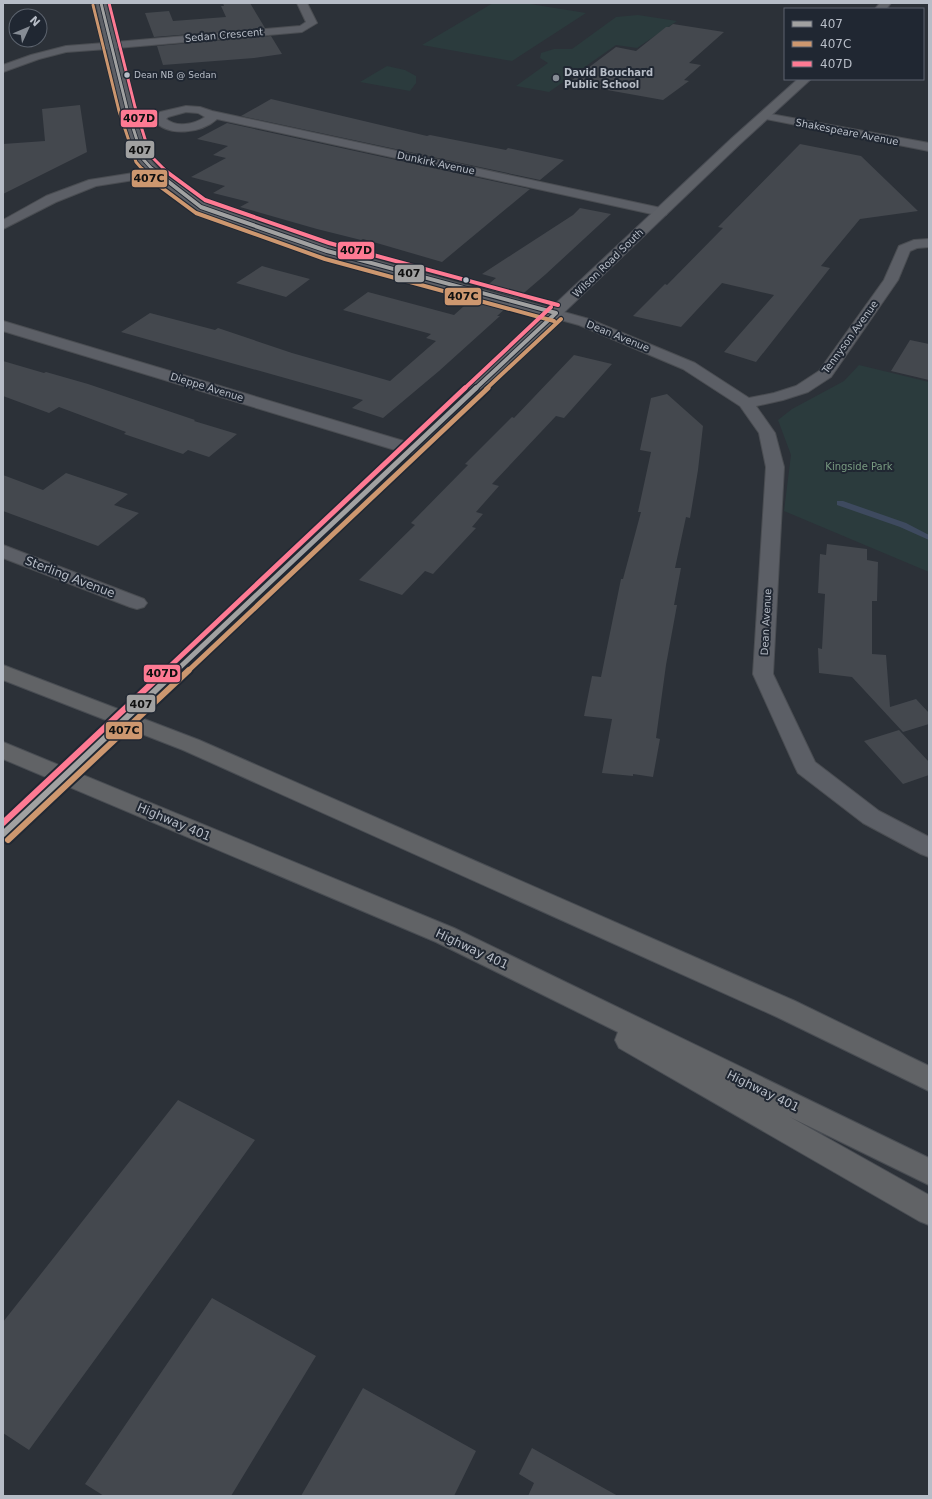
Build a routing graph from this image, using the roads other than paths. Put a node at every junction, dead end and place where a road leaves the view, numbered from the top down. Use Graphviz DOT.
graph roads {
  1 [pos="101,3"];
  2 [pos="302,3"];
  3 [pos="112,44"];
  4 [pos="3,69"];
  5 [pos="804,80"];
  6 [pos="210,114"];
  7 [pos="765,116"];
  8 [pos="929,147"];
  9 [pos="155,174"];
  10 [pos="661,212"];
  11 [pos="3,225"];
  12 [pos="929,243"];
  13 [pos="556,313"];
  14 [pos="3,326"];
  15 [pos="746,403"];
  16 [pos="411,449"];
  17 [pos="3,551"];
  18 [pos="137,603"];
  19 [pos="3,672"];
  20 [pos="3,750"];
  21 [pos="929,848"];
  22 [pos="444,935"];
  23 [pos="929,1079"];
  24 [pos="929,1172"];
  25 [pos="929,1212"];
  1 -- 3 [label="street, Dean Avenue"];
  2 -- 3 [label="street, Sedan Crescent"];
  3 -- 4 [label="street"];
  3 -- 9 [label="street, Dean Avenue"];
  5 -- 7 [label="main road, Wilson Road South"];
  6 -- 10 [label="street, Dunkirk Avenue"];
  7 -- 8 [label="street, Shakespeare Avenue"];
  7 -- 10 [label="main road, Wilson Road South"];
  9 -- 11 [label="street"];
  9 -- 13 [label="street, Dean Avenue"];
  10 -- 13 [label="main road, Wilson Road South"];
  12 -- 15 [label="street, Tennyson Avenue"];
  13 -- 15 [label="street, Dean Avenue"];
  13 -- 16 [label="main road, Wilson Road South"];
  14 -- 16 [label="street, Dieppe Avenue"];
  15 -- 21 [label="street, Dean Avenue"];
  17 -- 18 [label="street, Sterling Avenue"];
  19 -- 23 [label="highway"];
  20 -- 22 [label="highway, Highway 401"];
  22 -- 24 [label="highway, Highway 401"];
  22 -- 25 [label="highway"];
}
